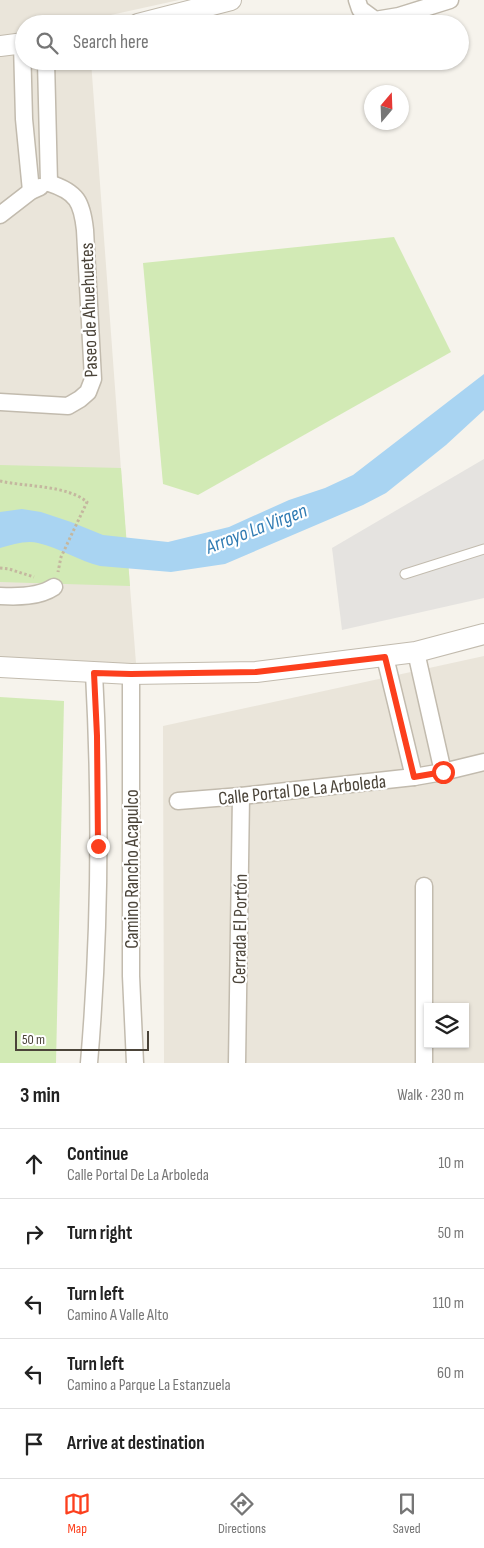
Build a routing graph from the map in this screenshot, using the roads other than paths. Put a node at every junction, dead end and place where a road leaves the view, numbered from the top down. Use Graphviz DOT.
graph roads {
  1 [pos="231,0"];
  2 [pos="357,0"];
  3 [pos="450,0"];
  4 [pos="173,15"];
  5 [pos="369,15"];
  6 [pos="402,15"];
  7 [pos="15,44"];
  8 [pos="0,46"];
  9 [pos="23,70"];
  10 [pos="46,70"];
  11 [pos="50,183"];
  12 [pos="31,191"];
  13 [pos="0,215"];
  14 [pos="0,402"];
  15 [pos="484,549"];
  16 [pos="405,574"];
  17 [pos="54,587"];
  18 [pos="0,596"];
  19 [pos="484,634"];
  20 [pos="416,652"];
  21 [pos="385,657"];
  22 [pos="0,668"];
  23 [pos="94,673"];
  24 [pos="131,674"];
  25 [pos="484,762"];
  26 [pos="443,772"];
  27 [pos="414,777"];
  28 [pos="241,796"];
  29 [pos="178,801"];
  30 [pos="424,886"];
  31 [pos="89,1063"];
  32 [pos="135,1063"];
  33 [pos="237,1063"];
  34 [pos="424,1063"];
  1 -- 4 [label="street"];
  2 -- 5 [label="street"];
  3 -- 6 [label="street"];
  7 -- 8 [label="street"];
  9 -- 12 [label="street"];
  10 -- 11 [label="street"];
  11 -- 12 [label="street"];
  11 -- 14 [label="street, Paseo de Ahuehuetes"];
  12 -- 13 [label="street"];
  15 -- 16 [label="lane"];
  17 -- 18 [label="street"];
  19 -- 20 [label="street"];
  20 -- 21 [label="street"];
  20 -- 26 [label="street"];
  21 -- 24 [label="street"];
  21 -- 27 [label="street"];
  22 -- 23 [label="street"];
  23 -- 24 [label="street"];
  23 -- 31 [label="street"];
  24 -- 32 [label="street, Camino Rancho Acapulco"];
  25 -- 26 [label="street, Calle Portal De La Arboleda"];
  26 -- 27 [label="street, Calle Portal De La Arboleda"];
  27 -- 28 [label="street, Calle Portal De La Arboleda"];
  28 -- 29 [label="street, Calle Portal De La Arboleda"];
  28 -- 33 [label="street, Cerrada El Portón"];
  30 -- 34 [label="street"];
}
